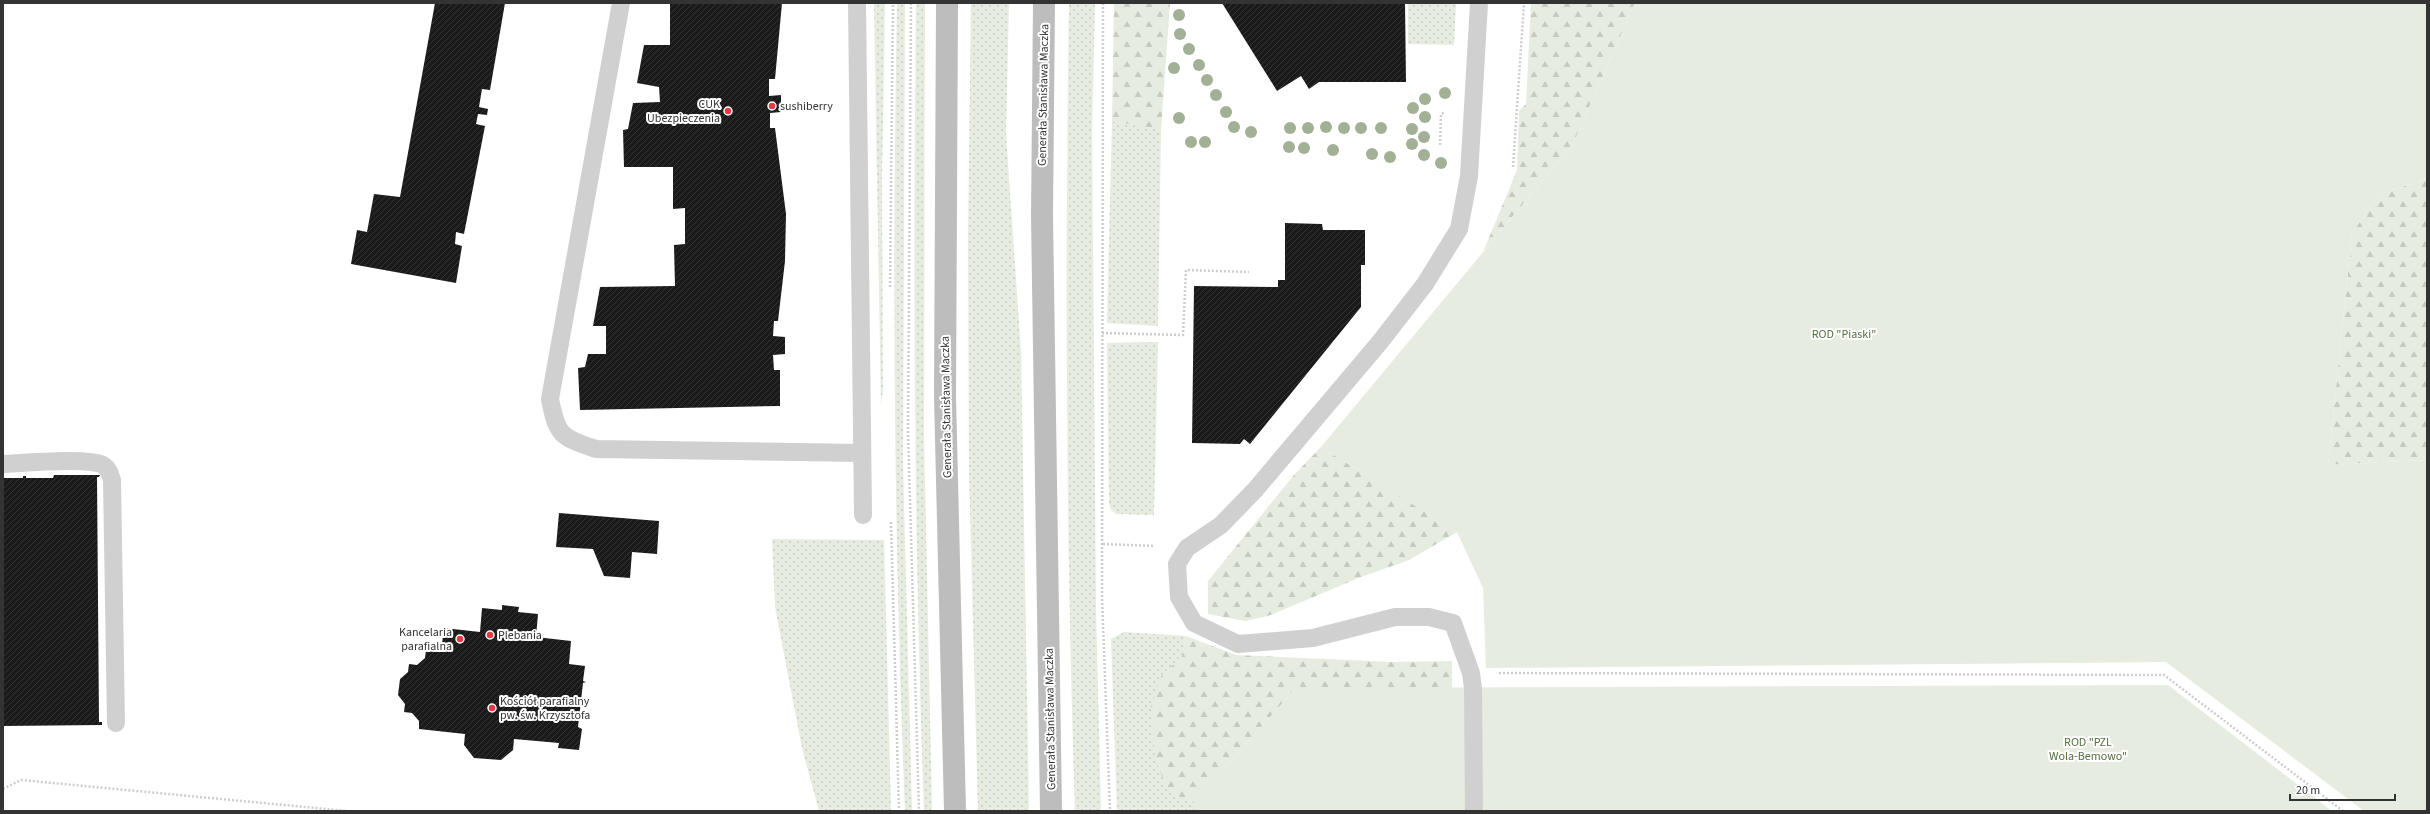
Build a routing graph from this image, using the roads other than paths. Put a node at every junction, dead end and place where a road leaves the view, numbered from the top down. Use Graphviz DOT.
graph roads {
  1 [pos="621,3"];
  2 [pos="857,3"];
  3 [pos="947,3"];
  4 [pos="1044,3"];
  5 [pos="1479,3"];
  6 [pos="862,453"];
  7 [pos="3,464"];
  8 [pos="863,515"];
  9 [pos="116,723"];
  10 [pos="955,811"];
  11 [pos="1051,811"];
  12 [pos="1474,811"];
  1 -- 6 [label="lane"];
  2 -- 6 [label="lane"];
  3 -- 10 [label="main road, Generała Stanisława Maczka"];
  4 -- 11 [label="main road, Generała Stanisława Maczka"];
  5 -- 12 [label="lane"];
  6 -- 8 [label="lane"];
  7 -- 9 [label="lane"];
}
